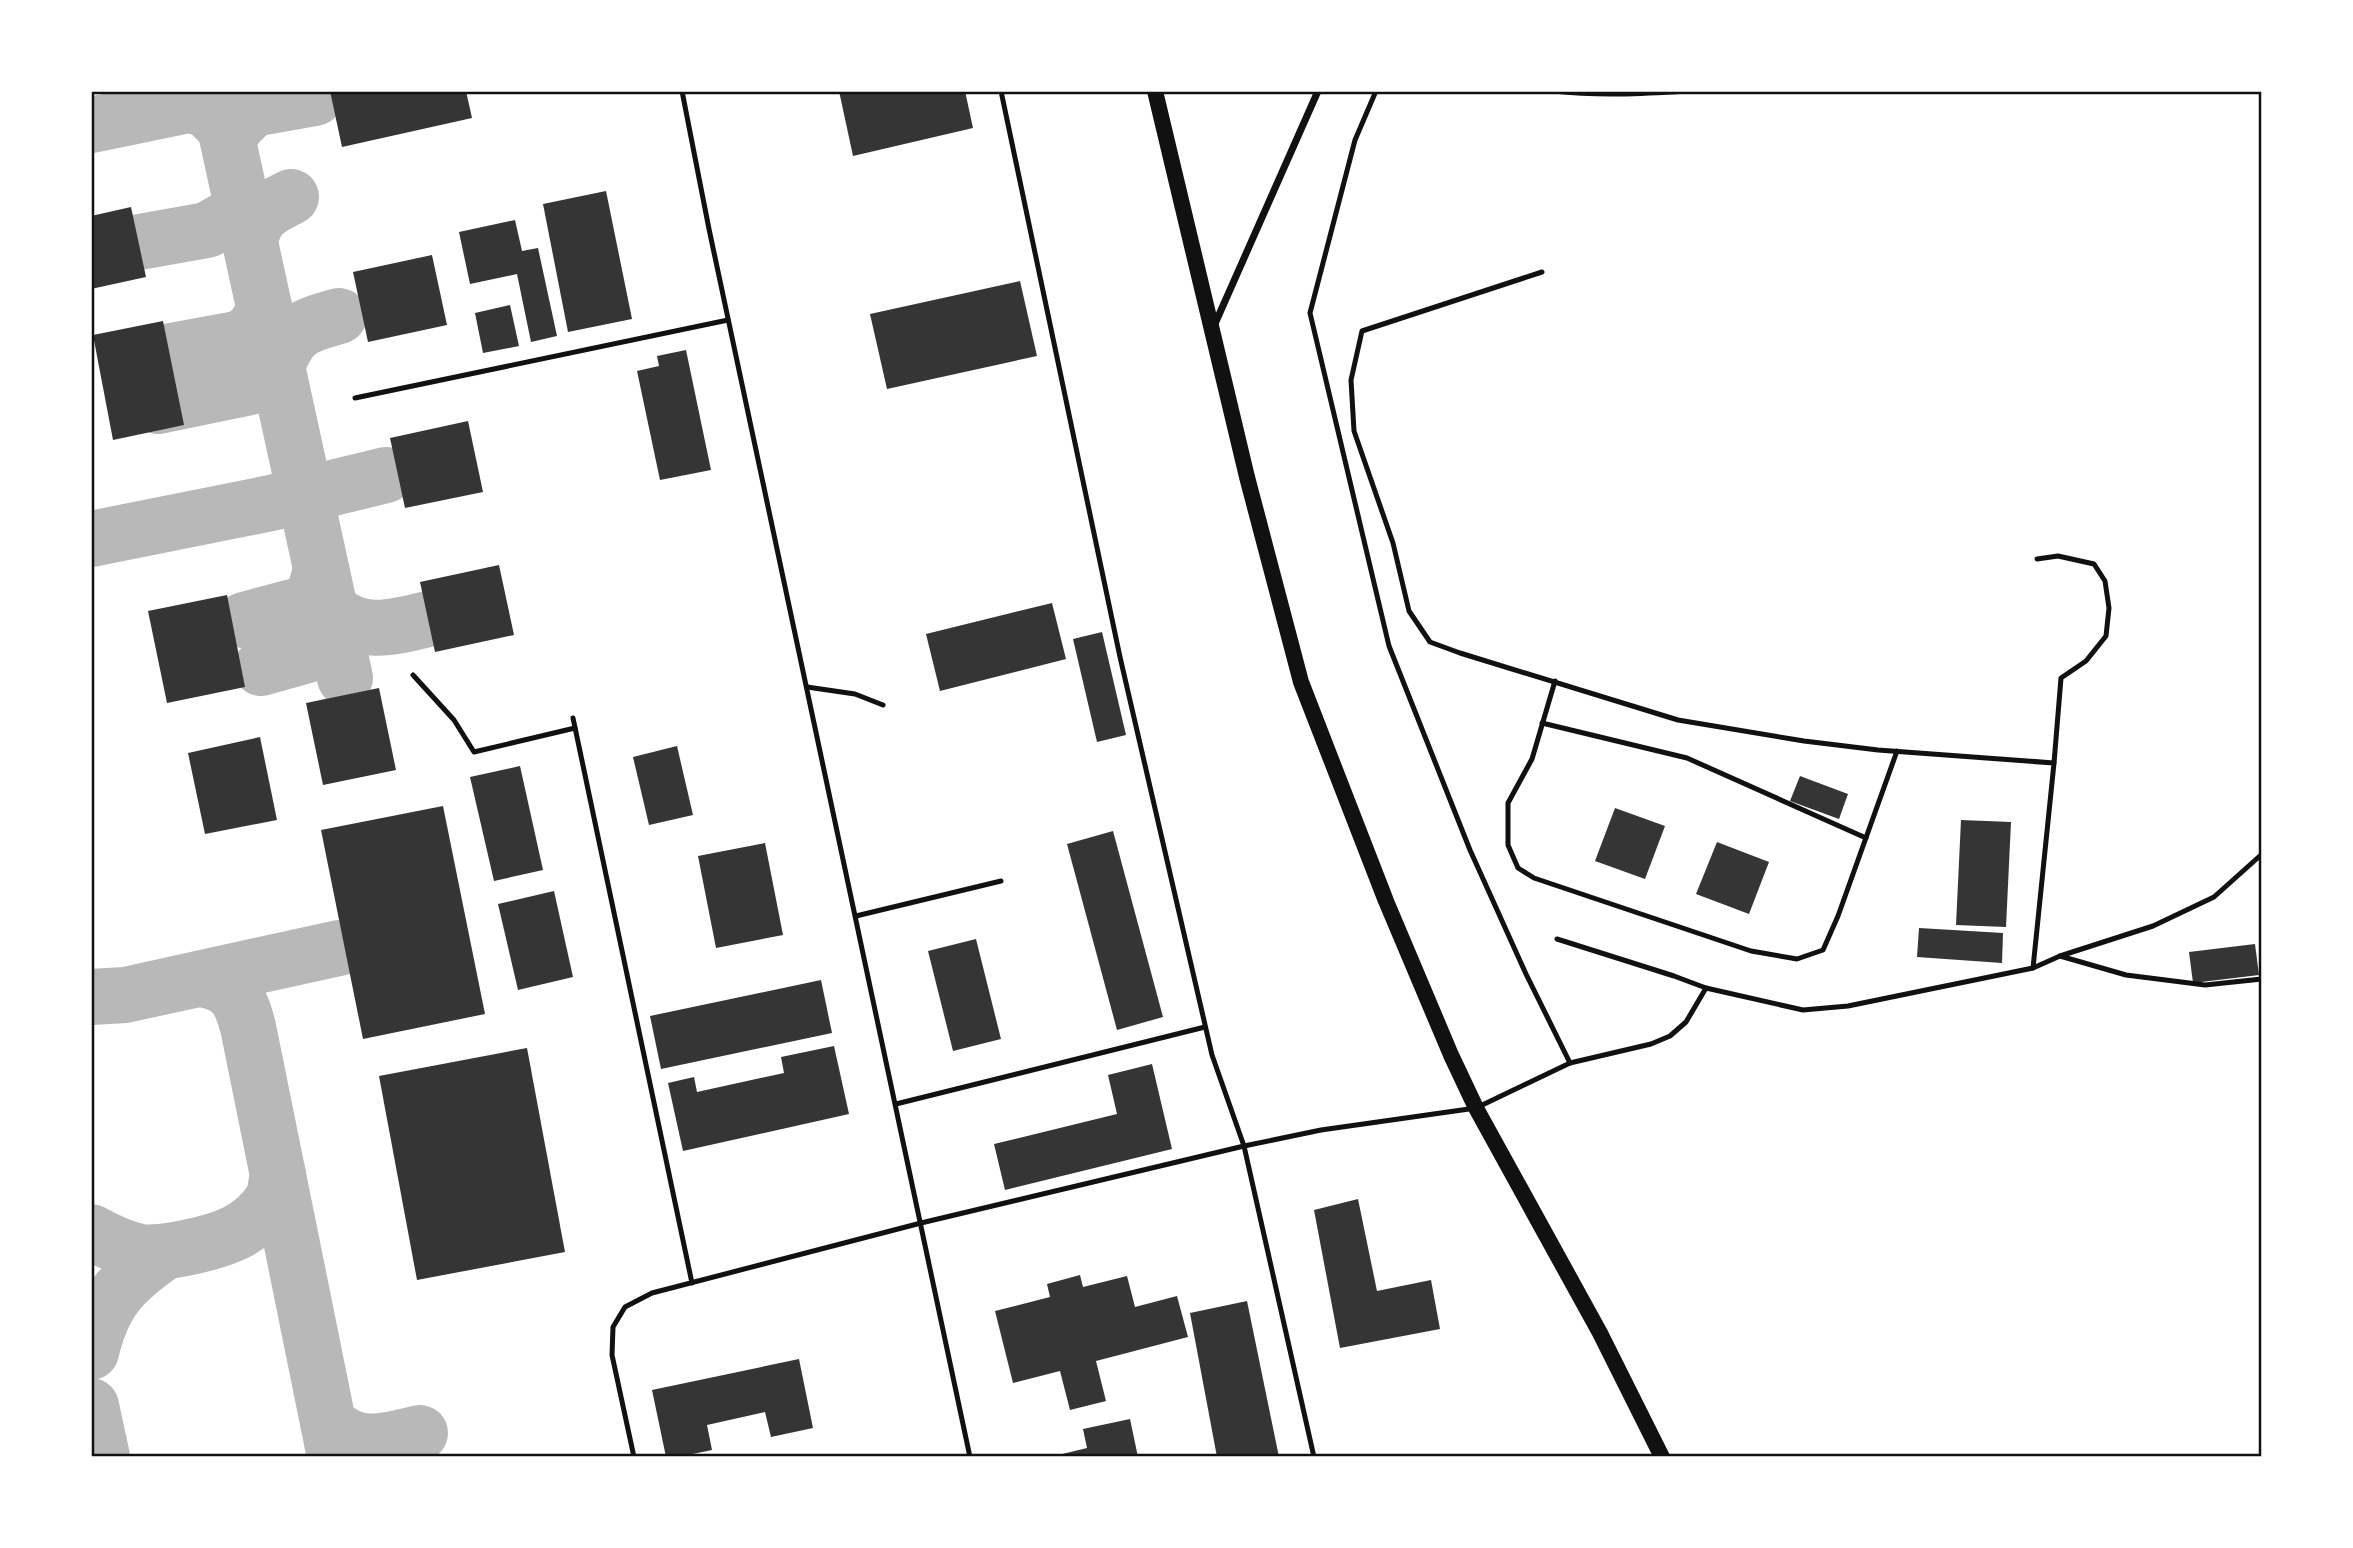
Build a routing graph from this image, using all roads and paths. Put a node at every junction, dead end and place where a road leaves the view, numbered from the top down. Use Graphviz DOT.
graph roads {
  1 [pos="682,91"];
  2 [pos="1001,91"];
  3 [pos="1155,91"];
  4 [pos="1318,91"];
  5 [pos="1376,91"];
  6 [pos="1553,91"];
  7 [pos="1686,91"];
  8 [pos="1542,272"];
  9 [pos="728,320"];
  10 [pos="1212,330"];
  11 [pos="355,398"];
  12 [pos="2037,559"];
  13 [pos="413,675"];
  14 [pos="1555,681"];
  15 [pos="807,687"];
  16 [pos="883,705"];
  17 [pos="573,718"];
  18 [pos="1542,723"];
  19 [pos="575,729"];
  20 [pos="1897,751"];
  21 [pos="2054,763"];
  22 [pos="1866,838"];
  23 [pos="2262,854"];
  24 [pos="1000,881"];
  25 [pos="856,916"];
  26 [pos="1557,939"];
  27 [pos="2060,956"];
  28 [pos="2033,968"];
  29 [pos="2262,979"];
  30 [pos="1706,988"];
  31 [pos="1205,1027"];
  32 [pos="1570,1063"];
  33 [pos="896,1104"];
  34 [pos="1476,1108"];
  35 [pos="1244,1146"];
  36 [pos="921,1223"];
  37 [pos="692,1283"];
  38 [pos="634,1457"];
  39 [pos="971,1457"];
  40 [pos="1314,1457"];
  41 [pos="1662,1457"];
  1 -- 9 [label="lane"];
  2 -- 31 [label="lane"];
  3 -- 10 [label="main road"];
  4 -- 10 [label="street"];
  5 -- 32 [label="lane"];
  6 -- 7 [label="lane"];
  8 -- 14 [label="lane"];
  9 -- 11 [label="lane"];
  9 -- 15 [label="lane"];
  10 -- 34 [label="main road"];
  12 -- 21 [label="lane"];
  13 -- 19 [label="lane"];
  14 -- 18 [label="lane"];
  14 -- 20 [label="lane"];
  15 -- 16 [label="lane"];
  15 -- 25 [label="lane"];
  17 -- 19 [label="lane"];
  18 -- 22 [label="lane"];
  18 -- 22 [label="lane"];
  19 -- 37 [label="lane"];
  20 -- 21 [label="lane"];
  20 -- 22 [label="lane"];
  21 -- 28 [label="lane"];
  23 -- 27 [label="lane"];
  24 -- 25 [label="lane"];
  25 -- 33 [label="lane"];
  26 -- 30 [label="lane"];
  27 -- 28 [label="lane"];
  27 -- 29 [label="lane"];
  28 -- 30 [label="lane"];
  30 -- 32 [label="lane"];
  31 -- 33 [label="lane"];
  31 -- 35 [label="lane"];
  32 -- 34 [label="lane"];
  33 -- 36 [label="lane"];
  34 -- 35 [label="lane"];
  34 -- 41 [label="main road"];
  35 -- 36 [label="lane"];
  35 -- 40 [label="lane"];
  36 -- 37 [label="lane"];
  36 -- 39 [label="lane"];
  37 -- 38 [label="lane"];
}
